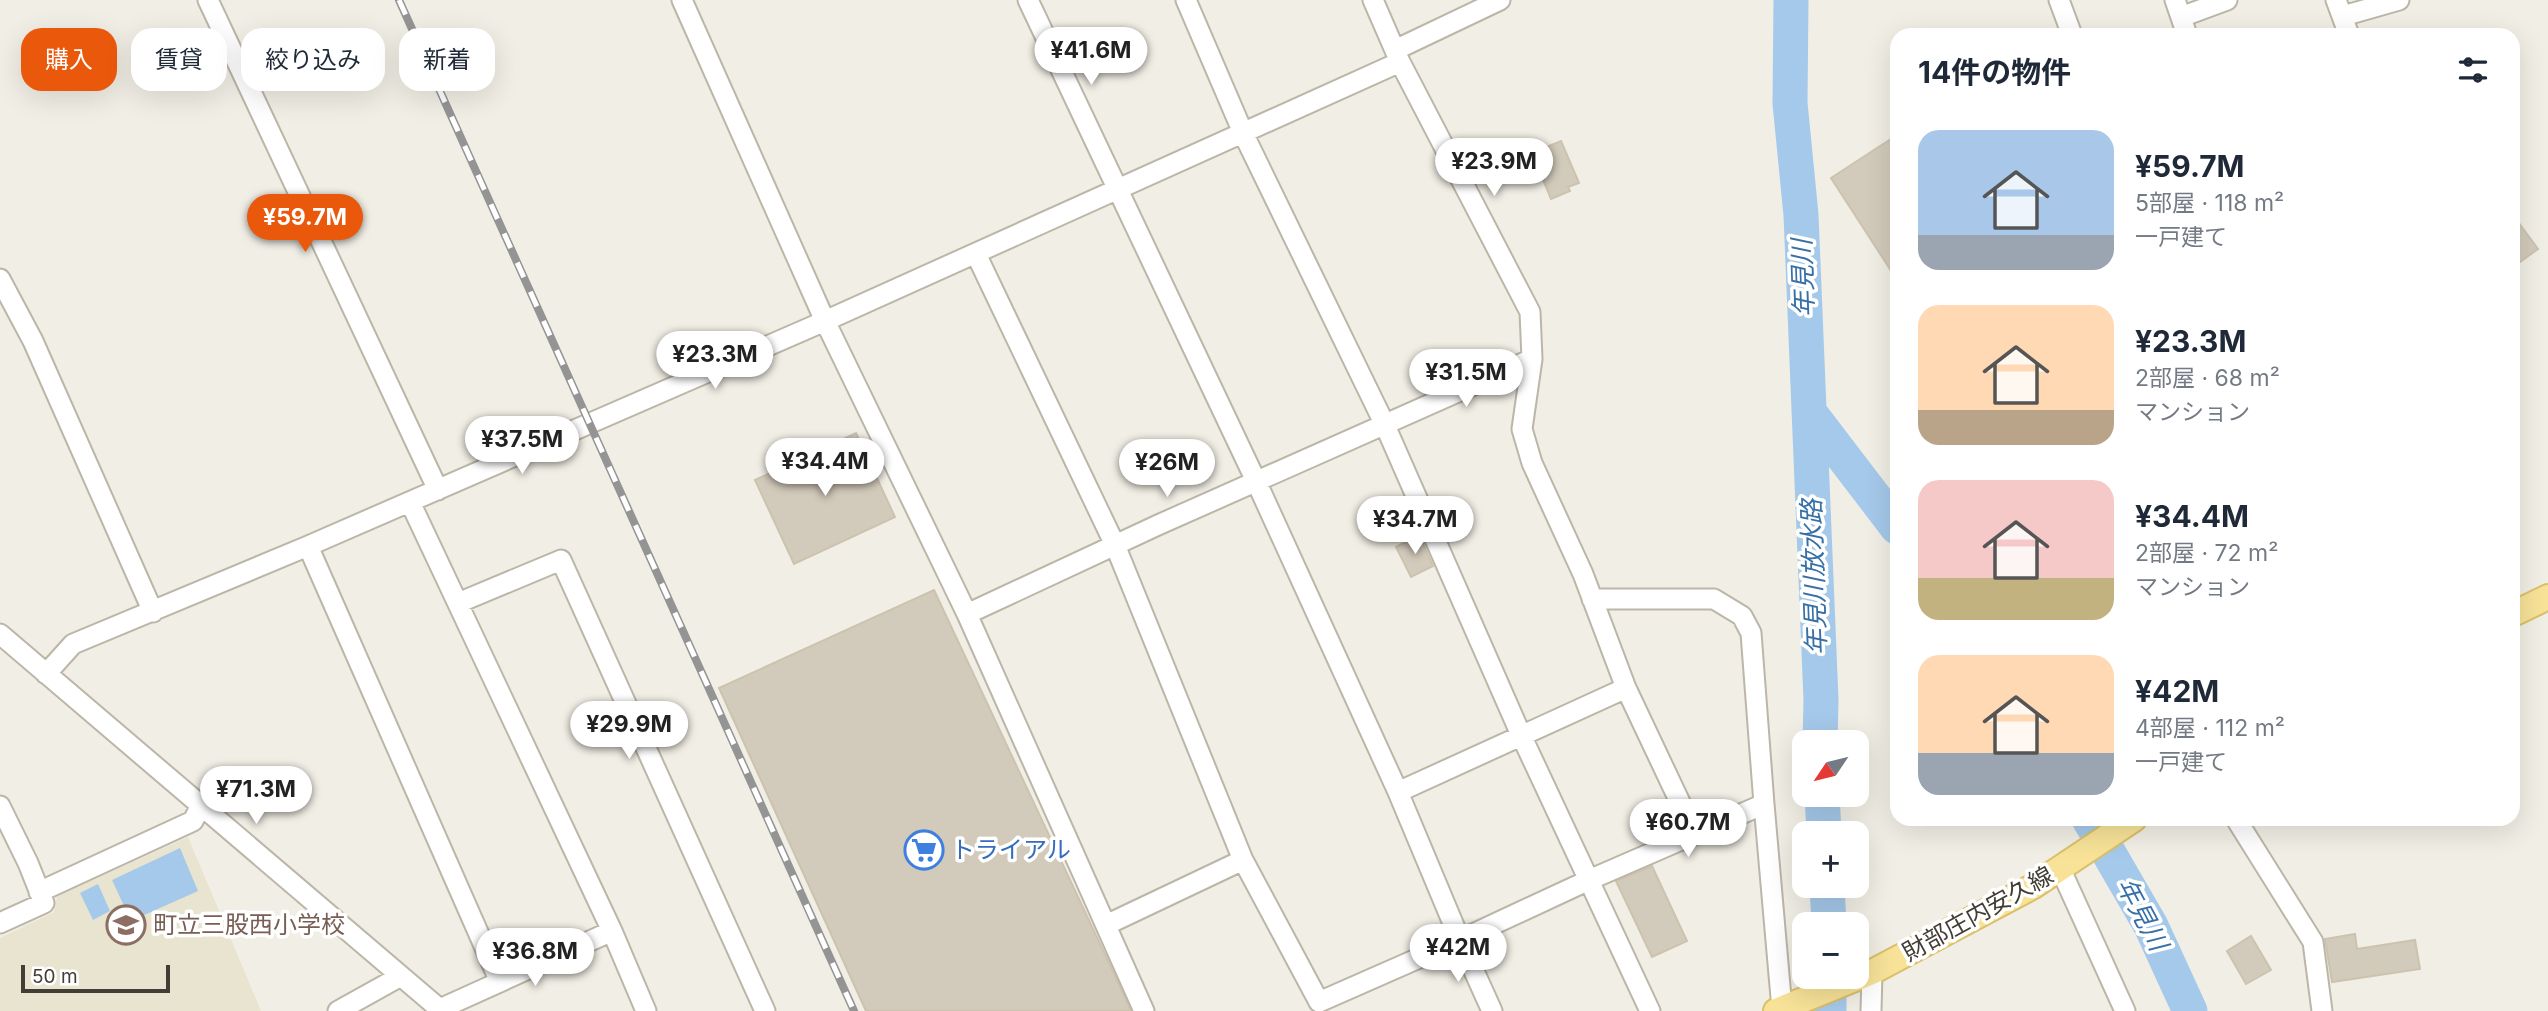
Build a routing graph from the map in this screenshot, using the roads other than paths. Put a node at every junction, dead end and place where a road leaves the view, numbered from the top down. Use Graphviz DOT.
graph roads {
  1 [pos="208,0"];
  2 [pos="682,0"];
  3 [pos="1028,0"];
  4 [pos="1186,0"];
  5 [pos="1373,0"];
  6 [pos="1500,0"];
  7 [pos="2059,0"];
  8 [pos="2227,0"];
  9 [pos="2399,0"];
  10 [pos="2181,17"];
  11 [pos="2343,17"];
  12 [pos="2069,28"];
  13 [pos="1398,56"];
  14 [pos="1244,135"];
  15 [pos="1118,191"];
  16 [pos="976,254"];
  17 [pos="0,279"];
  18 [pos="825,321"];
  19 [pos="1532,359"];
  20 [pos="1384,423"];
  21 [pos="1256,481"];
  22 [pos="438,490"];
  23 [pos="410,502"];
  24 [pos="1115,545"];
  25 [pos="308,546"];
  26 [pos="2548,597"];
  27 [pos="1592,599"];
  28 [pos="458,603"];
  29 [pos="2520,611"];
  30 [pos="153,612"];
  31 [pos="967,614"];
  32 [pos="0,634"];
  33 [pos="46,674"];
  34 [pos="1626,688"];
  35 [pos="1521,735"];
  36 [pos="1398,792"];
  37 [pos="1763,804"];
  38 [pos="201,805"];
  39 [pos="0,806"];
  40 [pos="2123,826"];
  41 [pos="2240,826"];
  42 [pos="1695,834"];
  43 [pos="1243,860"];
  44 [pos="2065,864"];
  45 [pos="1589,880"];
  46 [pos="39,892"];
  47 [pos="0,923"];
  48 [pos="1106,925"];
  49 [pos="612,931"];
  50 [pos="1460,940"];
  51 [pos="1869,973"];
  52 [pos="401,976"];
  53 [pos="500,982"];
  54 [pos="1830,989"];
  55 [pos="1867,989"];
  56 [pos="1321,1007"];
  57 [pos="1783,1008"];
  58 [pos="441,1010"];
  59 [pos="338,1011"];
  60 [pos="646,1011"];
  61 [pos="765,1011"];
  62 [pos="1144,1011"];
  63 [pos="1492,1011"];
  64 [pos="1650,1011"];
  65 [pos="1871,1011"];
  66 [pos="2125,1011"];
  67 [pos="2322,1011"];
  1 -- 22 [label="street"];
  2 -- 18 [label="street"];
  3 -- 15 [label="street"];
  4 -- 14 [label="street"];
  5 -- 13 [label="street"];
  6 -- 13 [label="street"];
  7 -- 12 [label="street"];
  8 -- 10 [label="street"];
  9 -- 11 [label="street"];
  13 -- 14 [label="street"];
  13 -- 19 [label="street"];
  14 -- 15 [label="street"];
  14 -- 20 [label="street"];
  15 -- 16 [label="street"];
  15 -- 21 [label="street"];
  16 -- 18 [label="street"];
  16 -- 24 [label="street"];
  17 -- 30 [label="street"];
  18 -- 22 [label="street"];
  18 -- 31 [label="street"];
  19 -- 20 [label="street"];
  19 -- 27 [label="street"];
  20 -- 21 [label="street"];
  20 -- 35 [label="street"];
  21 -- 24 [label="street"];
  21 -- 36 [label="street"];
  22 -- 23 [label="street"];
  23 -- 25 [label="street"];
  23 -- 28 [label="street"];
  24 -- 31 [label="street"];
  24 -- 43 [label="street"];
  25 -- 30 [label="street"];
  25 -- 53 [label="street"];
  26 -- 29 [label="main road"];
  27 -- 34 [label="street"];
  27 -- 37 [label="street"];
  28 -- 49 [label="street"];
  28 -- 61 [label="street"];
  30 -- 33 [label="street"];
  31 -- 48 [label="street"];
  32 -- 33 [label="street"];
  33 -- 38 [label="street"];
  34 -- 35 [label="street"];
  34 -- 42 [label="street"];
  35 -- 36 [label="street"];
  35 -- 45 [label="street"];
  36 -- 50 [label="street"];
  37 -- 42 [label="street"];
  37 -- 57 [label="street"];
  38 -- 46 [label="street"];
  38 -- 52 [label="street"];
  39 -- 46 [label="street"];
  40 -- 44 [label="main road, 財部庄内安久線"];
  41 -- 67 [label="street"];
  42 -- 45 [label="street"];
  43 -- 48 [label="street"];
  43 -- 56 [label="street"];
  44 -- 51 [label="main road, 財部庄内安久線"];
  44 -- 66 [label="street"];
  45 -- 50 [label="street"];
  45 -- 64 [label="street"];
  46 -- 47 [label="street"];
  48 -- 62 [label="street"];
  49 -- 53 [label="street"];
  49 -- 60 [label="street"];
  50 -- 56 [label="street"];
  50 -- 63 [label="street"];
  52 -- 58 [label="street"];
  52 -- 59 [label="street"];
  53 -- 58 [label="street"];
  54 -- 57 [label="main road, 財部庄内安久線"];
  55 -- 65 [label="street"];
}
